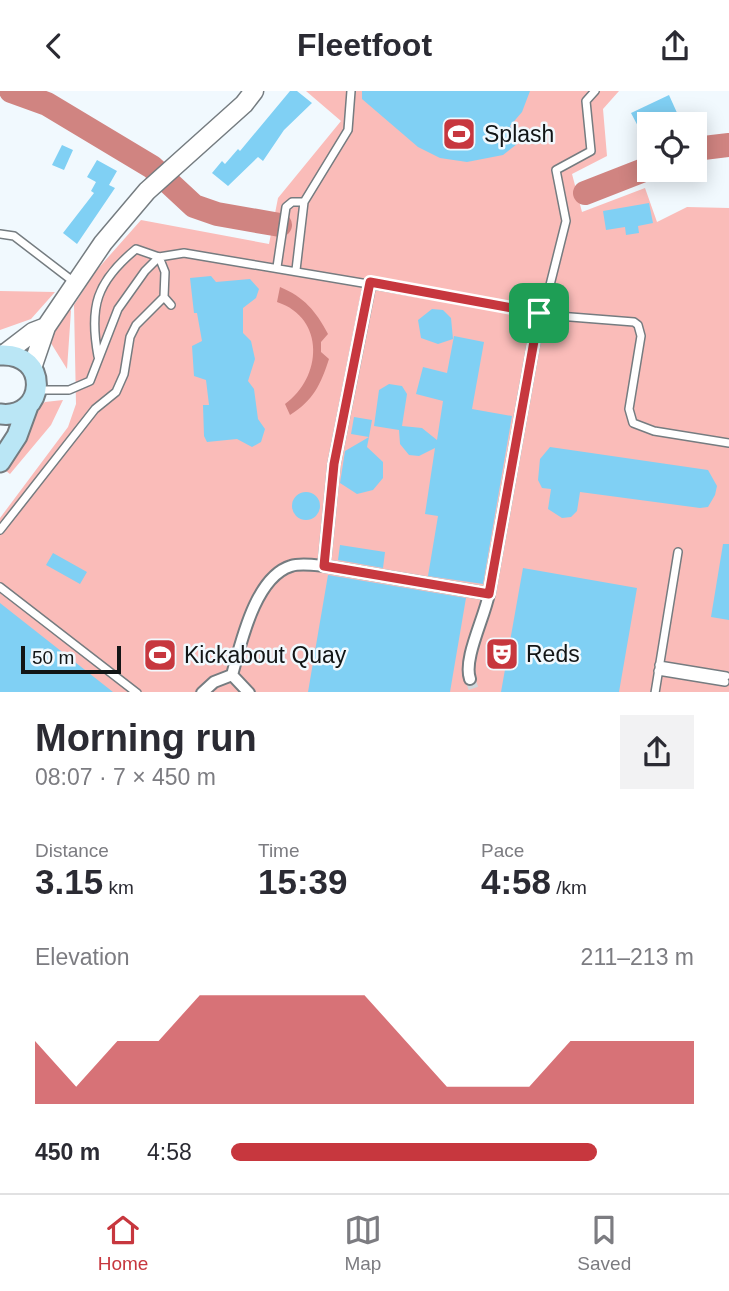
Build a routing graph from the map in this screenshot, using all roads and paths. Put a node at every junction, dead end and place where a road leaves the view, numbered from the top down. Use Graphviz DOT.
graph roads {
  1 [pos="254,91"];
  2 [pos="351,91"];
  3 [pos="595,91"];
  4 [pos="304,202"];
  5 [pos="0,234"];
  6 [pos="159,257"];
  7 [pos="277,267"];
  8 [pos="296,270"];
  9 [pos="75,282"];
  10 [pos="370,282"];
  11 [pos="164,297"];
  12 [pos="171,305"];
  13 [pos="541,313"];
  14 [pos="46,327"];
  15 [pos="1,355"];
  16 [pos="98,356"];
  17 [pos="32,368"];
  18 [pos="32,398"];
  19 [pos="0,414"];
  20 [pos="729,443"];
  21 [pos="0,462"];
  22 [pos="0,530"];
  23 [pos="678,552"];
  24 [pos="324,566"];
  25 [pos="0,587"];
  26 [pos="489,594"];
  27 [pos="658,668"];
  28 [pos="232,675"];
  29 [pos="470,679"];
  30 [pos="725,679"];
  31 [pos="137,692"];
  32 [pos="202,692"];
  33 [pos="249,692"];
  34 [pos="655,692"];
  1 -- 9 [label="street"];
  2 -- 4 [label="lane"];
  3 -- 13 [label="lane"];
  4 -- 7 [label="lane"];
  4 -- 8 [label="lane"];
  5 -- 9 [label="lane"];
  6 -- 7 [label="lane"];
  6 -- 11 [label="lane"];
  6 -- 16 [label="lane"];
  6 -- 16 [label="lane"];
  7 -- 8 [label="lane"];
  8 -- 10 [label="lane"];
  9 -- 14 [label="street"];
  10 -- 13 [label="lane"];
  10 -- 24 [label="street"];
  11 -- 12 [label="lane"];
  11 -- 22 [label="lane"];
  13 -- 20 [label="lane"];
  13 -- 26 [label="street"];
  14 -- 15 [label="street"];
  14 -- 17 [label="street"];
  15 -- 17 [label="main road"];
  16 -- 18 [label="lane"];
  17 -- 18 [label="main road"];
  18 -- 19 [label="main road"];
  18 -- 21 [label="main road"];
  23 -- 27 [label="lane"];
  24 -- 26 [label="street"];
  24 -- 28 [label="street"];
  25 -- 31 [label="lane"];
  26 -- 29 [label="street"];
  27 -- 30 [label="lane"];
  27 -- 34 [label="lane"];
  28 -- 32 [label="street"];
  28 -- 33 [label="street"];
}
